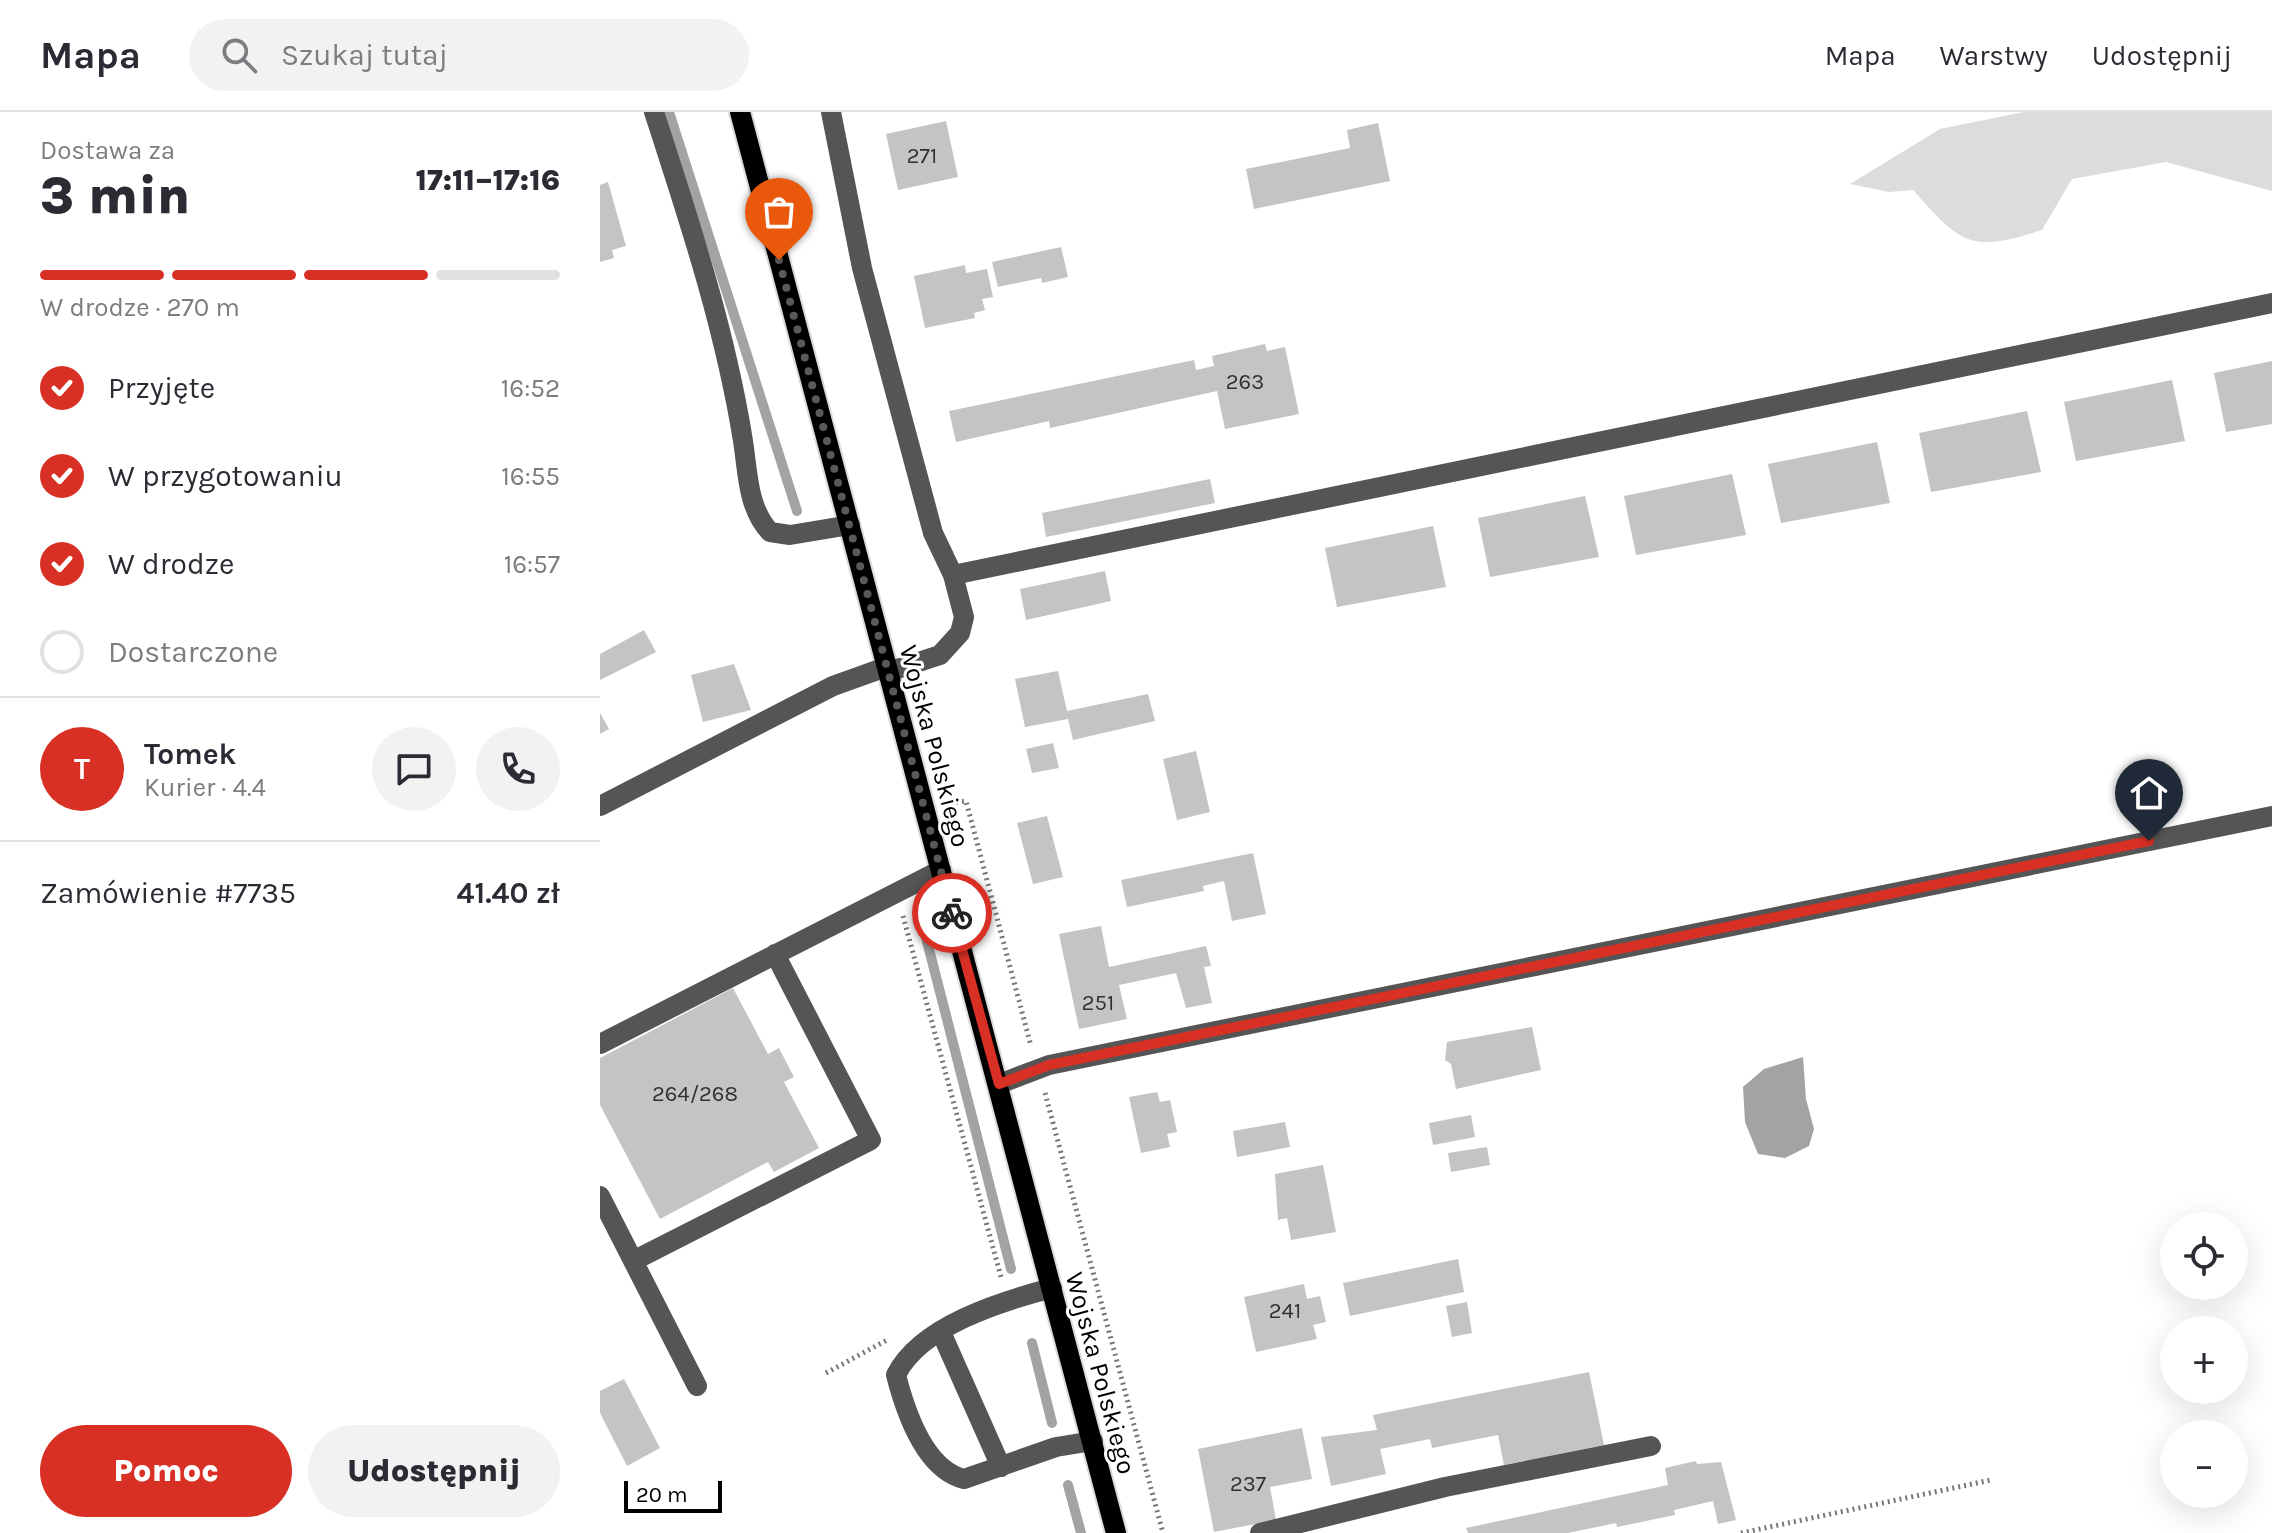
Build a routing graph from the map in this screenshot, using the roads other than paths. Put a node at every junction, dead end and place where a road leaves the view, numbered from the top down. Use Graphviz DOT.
graph roads {
  1 [pos="654,112"];
  2 [pos="740,112"];
  3 [pos="831,112"];
  4 [pos="2272,303"];
  5 [pos="850,525"];
  6 [pos="953,575"];
  7 [pos="887,669"];
  8 [pos="600,806"];
  9 [pos="2272,816"];
  10 [pos="941,870"];
  11 [pos="775,954"];
  12 [pos="600,1044"];
  13 [pos="999,1084"];
  14 [pos="600,1196"];
  15 [pos="633,1261"];
  16 [pos="1052,1288"];
  17 [pos="941,1332"];
  18 [pos="697,1386"];
  19 [pos="1093,1441"];
  20 [pos="1651,1446"];
  21 [pos="1001,1467"];
  22 [pos="1116,1533"];
  23 [pos="1260,1533"];
  1 -- 5 [label="street"];
  2 -- 5 [label="main road, Wojska Polskiego"];
  3 -- 6 [label="street"];
  4 -- 6 [label="street"];
  5 -- 7 [label="main road, Wojska Polskiego"];
  6 -- 7 [label="street"];
  7 -- 8 [label="street"];
  7 -- 10 [label="main road, Wojska Polskiego"];
  9 -- 13 [label="street"];
  10 -- 11 [label="street"];
  10 -- 13 [label="main road, Wojska Polskiego"];
  11 -- 12 [label="street"];
  11 -- 15 [label="street"];
  13 -- 16 [label="main road, Wojska Polskiego"];
  14 -- 15 [label="street"];
  15 -- 18 [label="street"];
  16 -- 17 [label="street"];
  16 -- 19 [label="main road, Wojska Polskiego"];
  17 -- 21 [label="street"];
  17 -- 21 [label="street"];
  19 -- 21 [label="street"];
  19 -- 22 [label="main road, Wojska Polskiego"];
  20 -- 23 [label="street"];
}
